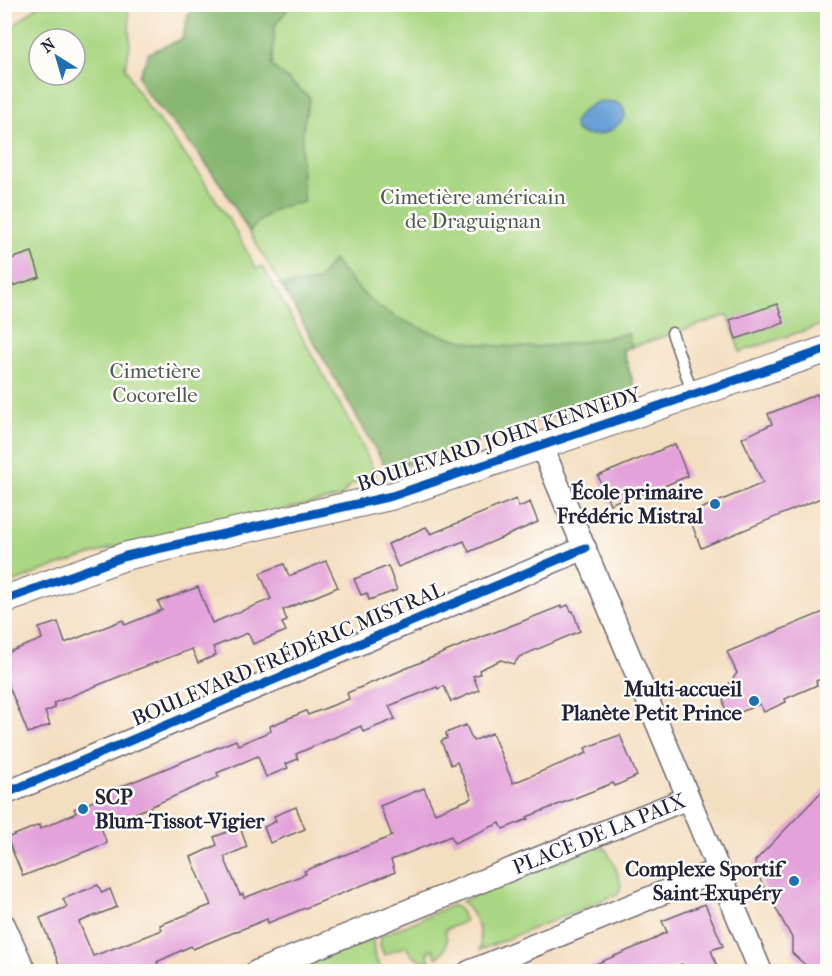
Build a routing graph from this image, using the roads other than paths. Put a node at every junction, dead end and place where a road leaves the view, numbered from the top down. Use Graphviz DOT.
graph roads {
  1 [pos="672,333"];
  2 [pos="828,349"];
  3 [pos="693,395"];
  4 [pos="542,447"];
  5 [pos="585,548"];
  6 [pos="4,600"];
  7 [pos="4,794"];
  8 [pos="688,798"];
  9 [pos="718,870"];
  10 [pos="4,925"];
  11 [pos="25,972"];
  12 [pos="256,972"];
  13 [pos="469,972"];
  14 [pos="761,972"];
  1 -- 3 [label="lane"];
  2 -- 3 [label="street, BOULEVARD JOHN KENNEDY"];
  3 -- 4 [label="street, BOULEVARD JOHN KENNEDY"];
  4 -- 5 [label="street"];
  4 -- 6 [label="street, BOULEVARD JOHN KENNEDY"];
  5 -- 7 [label="street, BOULEVARD FRÉDÉRIC MISTRAL"];
  5 -- 8 [label="street"];
  8 -- 9 [label="street, PLACE DE LA PAIX"];
  8 -- 12 [label="street, PLACE DE LA PAIX"];
  9 -- 13 [label="street"];
  9 -- 14 [label="street, PLACE DE LA PAIX"];
  10 -- 11 [label="street"];
}
